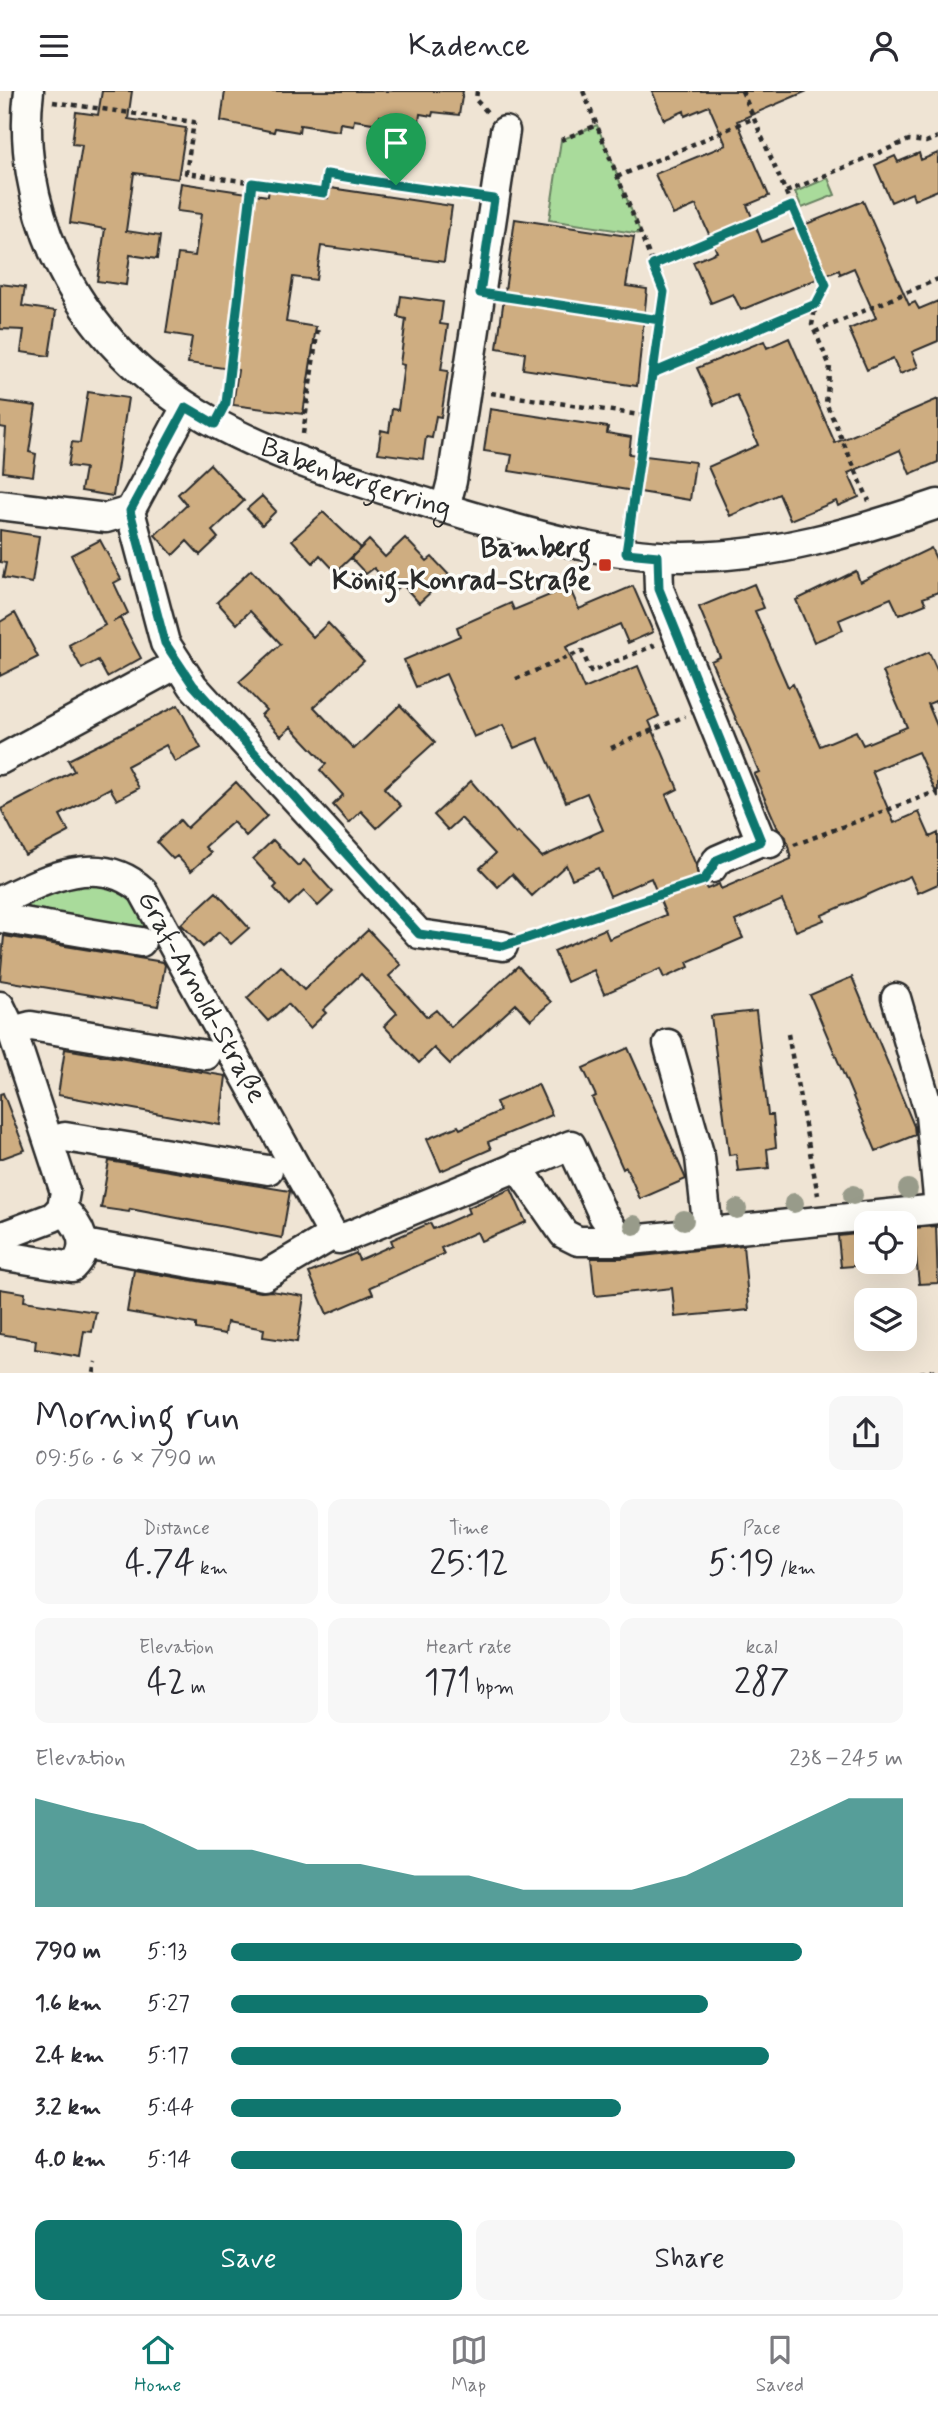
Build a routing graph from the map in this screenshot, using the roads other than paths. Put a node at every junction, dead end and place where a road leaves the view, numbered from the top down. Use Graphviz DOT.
graph roads {
  1 [pos="29,95"];
  2 [pos="505,131"];
  3 [pos="186,407"];
  4 [pos="938,504"];
  5 [pos="0,505"];
  6 [pos="445,508"];
  7 [pos="130,511"];
  8 [pos="658,556"];
  9 [pos="177,664"];
  10 [pos="0,761"];
  11 [pos="712,868"];
  12 [pos="1,906"];
  13 [pos="141,942"];
  14 [pos="503,946"];
  15 [pos="896,997"];
  16 [pos="0,1006"];
  17 [pos="12,1031"];
  18 [pos="668,1044"];
  19 [pos="206,1055"];
  20 [pos="50,1141"];
  21 [pos="517,1166"];
  22 [pos="268,1170"];
  23 [pos="938,1197"];
  24 [pos="62,1207"];
  25 [pos="938,1209"];
  26 [pos="708,1232"];
  27 [pos="0,1237"];
  28 [pos="328,1238"];
  29 [pos="621,1241"];
  30 [pos="81,1252"];
  31 [pos="0,1255"];
  1 -- 3 [label="street, Babenbergerring"];
  2 -- 6 [label="street"];
  3 -- 6 [label="street, Babenbergerring"];
  3 -- 7 [label="street"];
  4 -- 8 [label="street, Babenbergerring"];
  5 -- 7 [label="street"];
  6 -- 8 [label="street, Babenbergerring"];
  7 -- 9 [label="street"];
  8 -- 11 [label="street"];
  9 -- 10 [label="street"];
  9 -- 14 [label="street"];
  12 -- 13 [label="street"];
  12 -- 28 [label="street, Graf-Arnold-Straße"];
  15 -- 23 [label="street"];
  16 -- 17 [label="street"];
  17 -- 19 [label="street"];
  17 -- 20 [label="street"];
  18 -- 26 [label="street"];
  20 -- 22 [label="street"];
  20 -- 24 [label="street"];
  21 -- 28 [label="street"];
  21 -- 29 [label="street"];
  21 -- 29 [label="street"];
  24 -- 27 [label="street"];
  24 -- 30 [label="street"];
  25 -- 26 [label="street"];
  26 -- 29 [label="street"];
  28 -- 30 [label="street"];
  30 -- 31 [label="street"];
}
